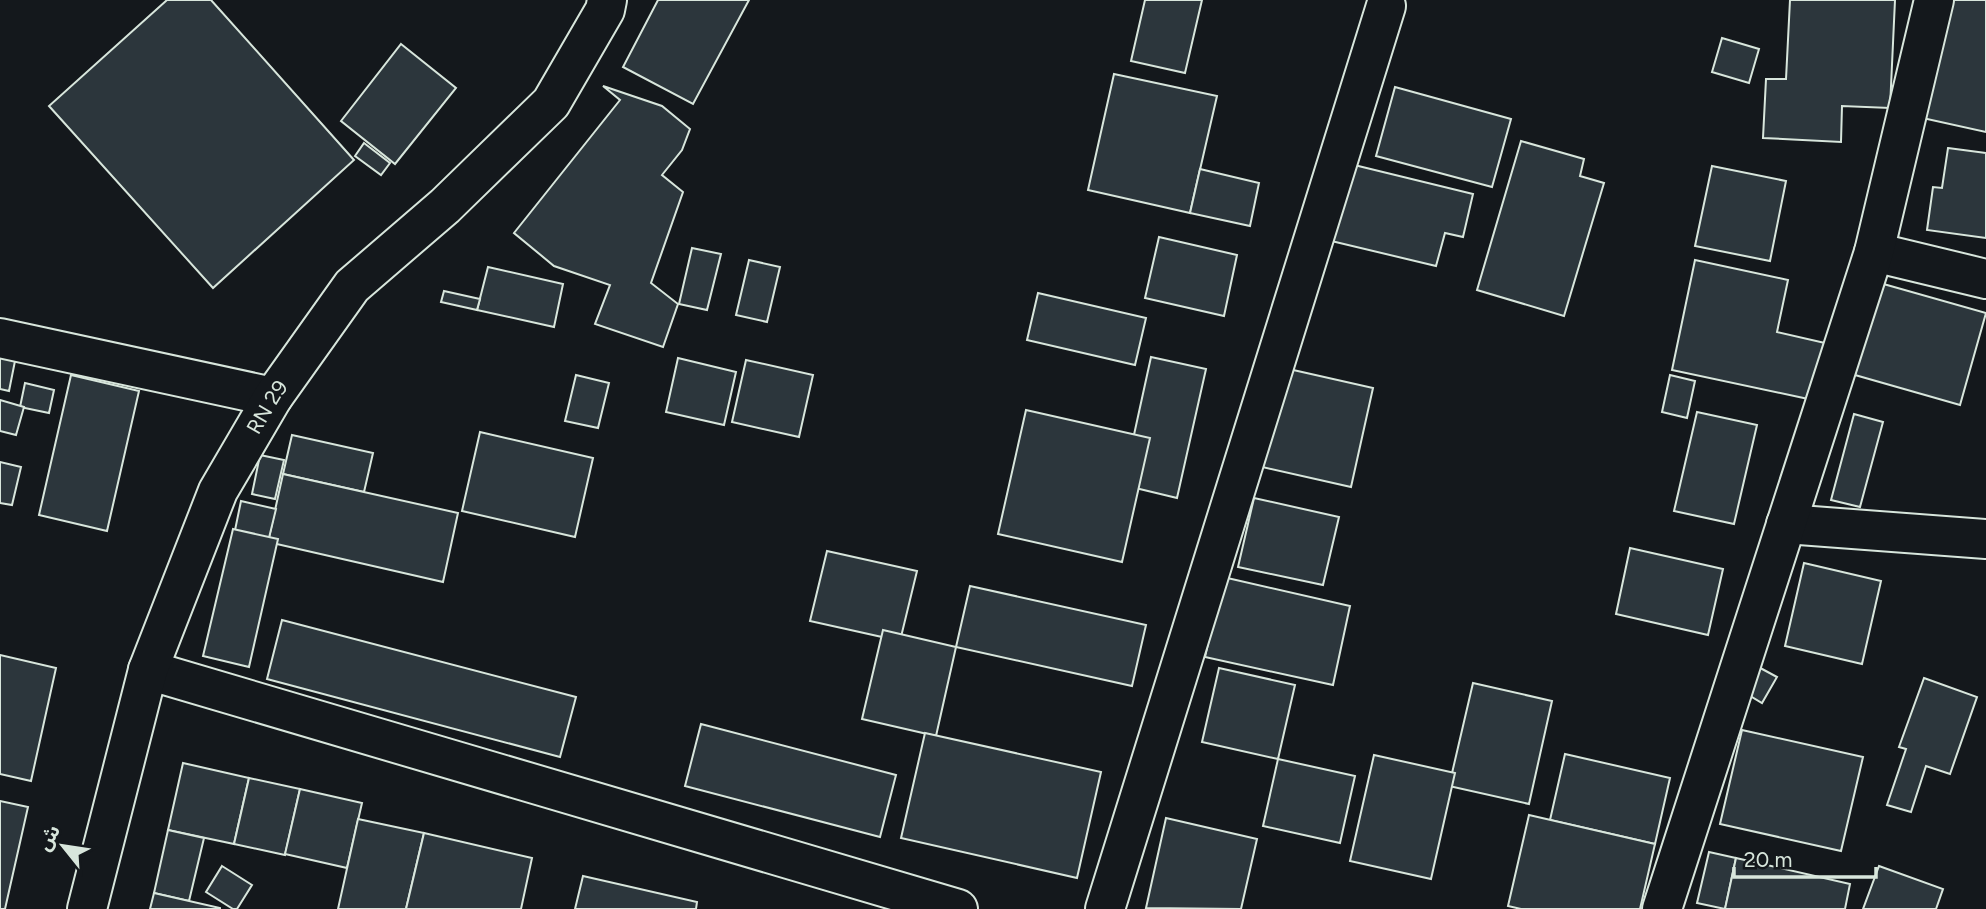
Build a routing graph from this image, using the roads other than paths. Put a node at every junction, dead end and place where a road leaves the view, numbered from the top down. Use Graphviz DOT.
graph roads {
  1 [pos="607,0"];
  2 [pos="1934,0"];
  3 [pos="1386,6"];
  4 [pos="1874,252"];
  5 [pos="1986,279"];
  6 [pos="0,338"];
  7 [pos="273,397"];
  8 [pos="1786,524"];
  9 [pos="1986,539"];
  10 [pos="148,670"];
  11 [pos="87,909"];
  12 [pos="958,909"];
  13 [pos="1105,909"];
  14 [pos="1662,909"];
  1 -- 7 [label="street, RN 29 / RN 29"];
  2 -- 4 [label="street"];
  3 -- 13 [label="street"];
  4 -- 5 [label="street"];
  4 -- 8 [label="street"];
  6 -- 7 [label="street"];
  7 -- 10 [label="street, RN 29 / RN 29"];
  8 -- 9 [label="street"];
  8 -- 14 [label="street"];
  10 -- 11 [label="street, RN 29 / RN 29"];
  10 -- 12 [label="street"];
}
